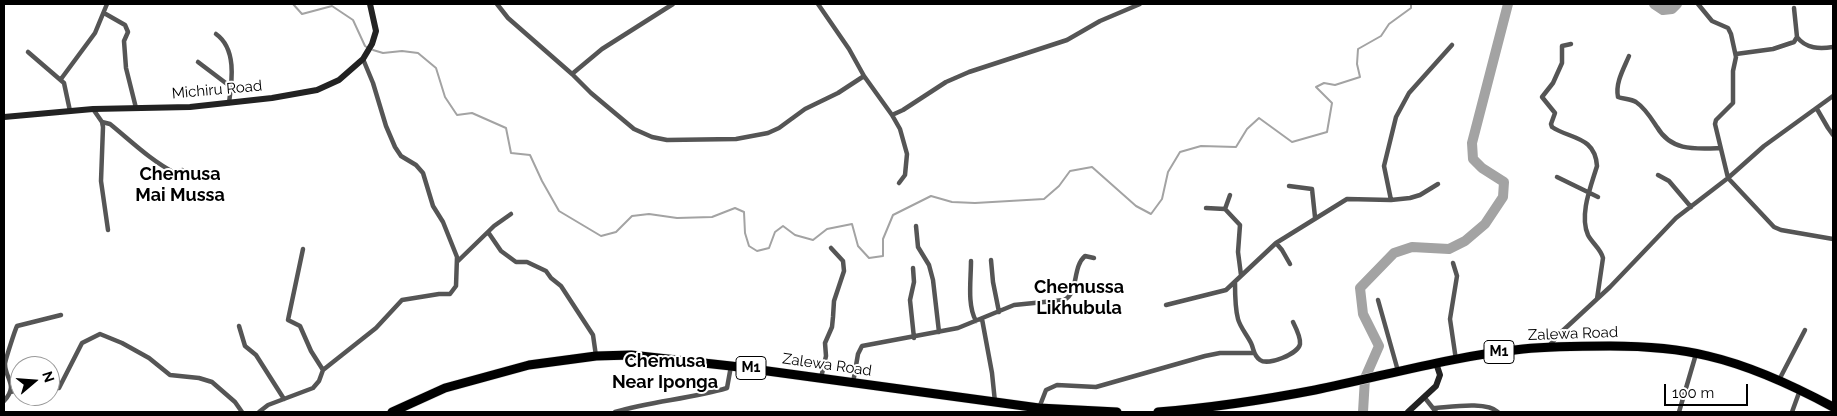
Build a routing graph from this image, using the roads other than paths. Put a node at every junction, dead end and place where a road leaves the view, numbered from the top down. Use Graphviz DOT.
graph roads {
  1 [pos="107,4"];
  2 [pos="370,4"];
  3 [pos="497,4"];
  4 [pos="673,4"];
  5 [pos="818,4"];
  6 [pos="1140,4"];
  7 [pos="1698,4"];
  8 [pos="1794,8"];
  9 [pos="104,13"];
  10 [pos="216,34"];
  11 [pos="1797,37"];
  12 [pos="1571,44"];
  13 [pos="1452,46"];
  14 [pos="1833,48"];
  15 [pos="28,52"];
  16 [pos="1736,54"];
  17 [pos="1629,56"];
  18 [pos="363,59"];
  19 [pos="198,62"];
  20 [pos="572,74"];
  21 [pos="864,76"];
  22 [pos="61,80"];
  23 [pos="231,87"];
  24 [pos="1833,96"];
  25 [pos="229,103"];
  26 [pos="136,108"];
  27 [pos="92,109"];
  28 [pos="1817,109"];
  29 [pos="70,111"];
  30 [pos="892,115"];
  31 [pos="4,117"];
  32 [pos="102,122"];
  33 [pos="1833,135"];
  34 [pos="1720,148"];
  35 [pos="182,170"];
  36 [pos="1658,176"];
  37 [pos="1557,177"];
  38 [pos="1728,178"];
  39 [pos="899,183"];
  40 [pos="1438,184"];
  41 [pos="1289,186"];
  42 [pos="1589,193"];
  43 [pos="1230,195"];
  44 [pos="1598,196"];
  45 [pos="1391,200"];
  46 [pos="1691,207"];
  47 [pos="1206,208"];
  48 [pos="1225,209"];
  49 [pos="511,214"];
  50 [pos="1315,217"];
  51 [pos="916,226"];
  52 [pos="108,230"];
  53 [pos="488,232"];
  54 [pos="1833,239"];
  55 [pos="1276,243"];
  56 [pos="831,248"];
  57 [pos="303,249"];
  58 [pos="1094,258"];
  59 [pos="991,260"];
  60 [pos="458,261"];
  61 [pos="971,261"];
  62 [pos="1453,263"];
  63 [pos="1290,264"];
  64 [pos="913,268"];
  65 [pos="1241,275"];
  66 [pos="1235,283"];
  67 [pos="1378,300"];
  68 [pos="1597,300"];
  69 [pos="1166,305"];
  70 [pos="999,312"];
  71 [pos="61,315"];
  72 [pos="982,319"];
  73 [pos="976,321"];
  74 [pos="1293,322"];
  75 [pos="239,326"];
  76 [pos="1805,330"];
  77 [pos="939,332"];
  78 [pos="914,338"];
  79 [pos="1549,346"];
  80 [pos="1254,353"];
  81 [pos="1696,354"];
  82 [pos="596,356"];
  83 [pos="1456,360"];
  84 [pos="4,364"];
  85 [pos="1436,364"];
  86 [pos="731,366"];
  87 [pos="323,370"];
  88 [pos="1398,371"];
  89 [pos="821,379"];
  90 [pos="10,381"];
  91 [pos="1779,381"];
  92 [pos="853,383"];
  93 [pos="60,386"];
  94 [pos="1800,390"];
  95 [pos="10,392"];
  96 [pos="1424,398"];
  97 [pos="284,399"];
  98 [pos="4,401"];
  99 [pos="995,402"];
  100 [pos="1833,407"];
  101 [pos="1039,408"];
  102 [pos="1435,410"];
  103 [pos="242,412"];
  104 [pos="259,412"];
  105 [pos="392,412"];
  106 [pos="615,412"];
  107 [pos="1117,412"];
  108 [pos="1158,412"];
  109 [pos="1408,412"];
  110 [pos="1498,412"];
  111 [pos="1679,412"];
  112 [pos="1792,412"];
  1 -- 9 [label="street"];
  2 -- 18 [label="street, Michiru Road"];
  3 -- 20 [label="street"];
  4 -- 20 [label="street"];
  5 -- 21 [label="street"];
  6 -- 30 [label="street"];
  7 -- 16 [label="street"];
  8 -- 11 [label="street"];
  9 -- 22 [label="street"];
  9 -- 26 [label="street"];
  10 -- 23 [label="street"];
  11 -- 14 [label="street"];
  11 -- 16 [label="street"];
  12 -- 42 [label="street"];
  13 -- 45 [label="street"];
  15 -- 22 [label="street"];
  16 -- 34 [label="street"];
  17 -- 34 [label="street"];
  18 -- 25 [label="street, Michiru Road"];
  18 -- 60 [label="street"];
  19 -- 23 [label="street"];
  20 -- 21 [label="street"];
  21 -- 30 [label="street"];
  22 -- 29 [label="street"];
  23 -- 25 [label="street"];
  24 -- 28 [label="street"];
  25 -- 26 [label="street, Michiru Road"];
  26 -- 27 [label="street, Michiru Road"];
  27 -- 29 [label="street, Michiru Road"];
  27 -- 32 [label="street"];
  28 -- 33 [label="street"];
  28 -- 38 [label="street"];
  29 -- 31 [label="street, Michiru Road"];
  30 -- 39 [label="street"];
  32 -- 35 [label="street"];
  32 -- 52 [label="street"];
  34 -- 38 [label="street"];
  36 -- 46 [label="street"];
  37 -- 42 [label="street"];
  38 -- 46 [label="street"];
  38 -- 54 [label="street"];
  40 -- 45 [label="street"];
  41 -- 50 [label="street"];
  42 -- 44 [label="street"];
  42 -- 68 [label="street"];
  43 -- 48 [label="street"];
  45 -- 50 [label="street"];
  46 -- 68 [label="street"];
  47 -- 48 [label="street"];
  48 -- 65 [label="street"];
  49 -- 53 [label="street"];
  50 -- 55 [label="street"];
  51 -- 77 [label="street"];
  53 -- 60 [label="street"];
  53 -- 82 [label="street"];
  55 -- 63 [label="street"];
  55 -- 65 [label="street"];
  56 -- 89 [label="street"];
  57 -- 87 [label="street"];
  58 -- 70 [label="street"];
  59 -- 70 [label="street"];
  60 -- 87 [label="street"];
  61 -- 73 [label="street"];
  62 -- 83 [label="street"];
  64 -- 78 [label="street"];
  65 -- 66 [label="street"];
  66 -- 69 [label="street"];
  66 -- 80 [label="street"];
  67 -- 88 [label="street"];
  68 -- 79 [label="street"];
  70 -- 72 [label="street"];
  71 -- 84 [label="street"];
  72 -- 73 [label="street"];
  72 -- 99 [label="street"];
  73 -- 77 [label="street"];
  74 -- 80 [label="street"];
  75 -- 97 [label="street"];
  76 -- 91 [label="street"];
  77 -- 78 [label="street"];
  78 -- 92 [label="street"];
  79 -- 81 [label="highway, Zalewa Road / M1"];
  79 -- 83 [label="highway, Zalewa Road / M1"];
  80 -- 101 [label="street"];
  81 -- 91 [label="highway, Zalewa Road / M1"];
  81 -- 111 [label="street"];
  82 -- 86 [label="highway, Zalewa Road / M1"];
  82 -- 105 [label="highway, Zalewa Road / M1"];
  83 -- 85 [label="highway, Zalewa Road / M1"];
  84 -- 90 [label="street"];
  85 -- 88 [label="highway, Zalewa Road / M1"];
  85 -- 96 [label="street"];
  86 -- 89 [label="highway, Zalewa Road / M1"];
  86 -- 106 [label="street"];
  87 -- 97 [label="street"];
  88 -- 108 [label="highway, Zalewa Road / M1"];
  89 -- 92 [label="highway, Zalewa Road / M1"];
  91 -- 94 [label="highway, Zalewa Road / M1"];
  92 -- 99 [label="highway, Zalewa Road / M1"];
  93 -- 103 [label="street"];
  94 -- 100 [label="highway, Zalewa Road / M1"];
  94 -- 112 [label="street"];
  95 -- 98 [label="street"];
  96 -- 102 [label="street"];
  96 -- 109 [label="street"];
  97 -- 104 [label="street"];
  99 -- 101 [label="highway, Zalewa Road / M1"];
  101 -- 107 [label="highway, Zalewa Road / M1"];
  102 -- 110 [label="street"];
}
